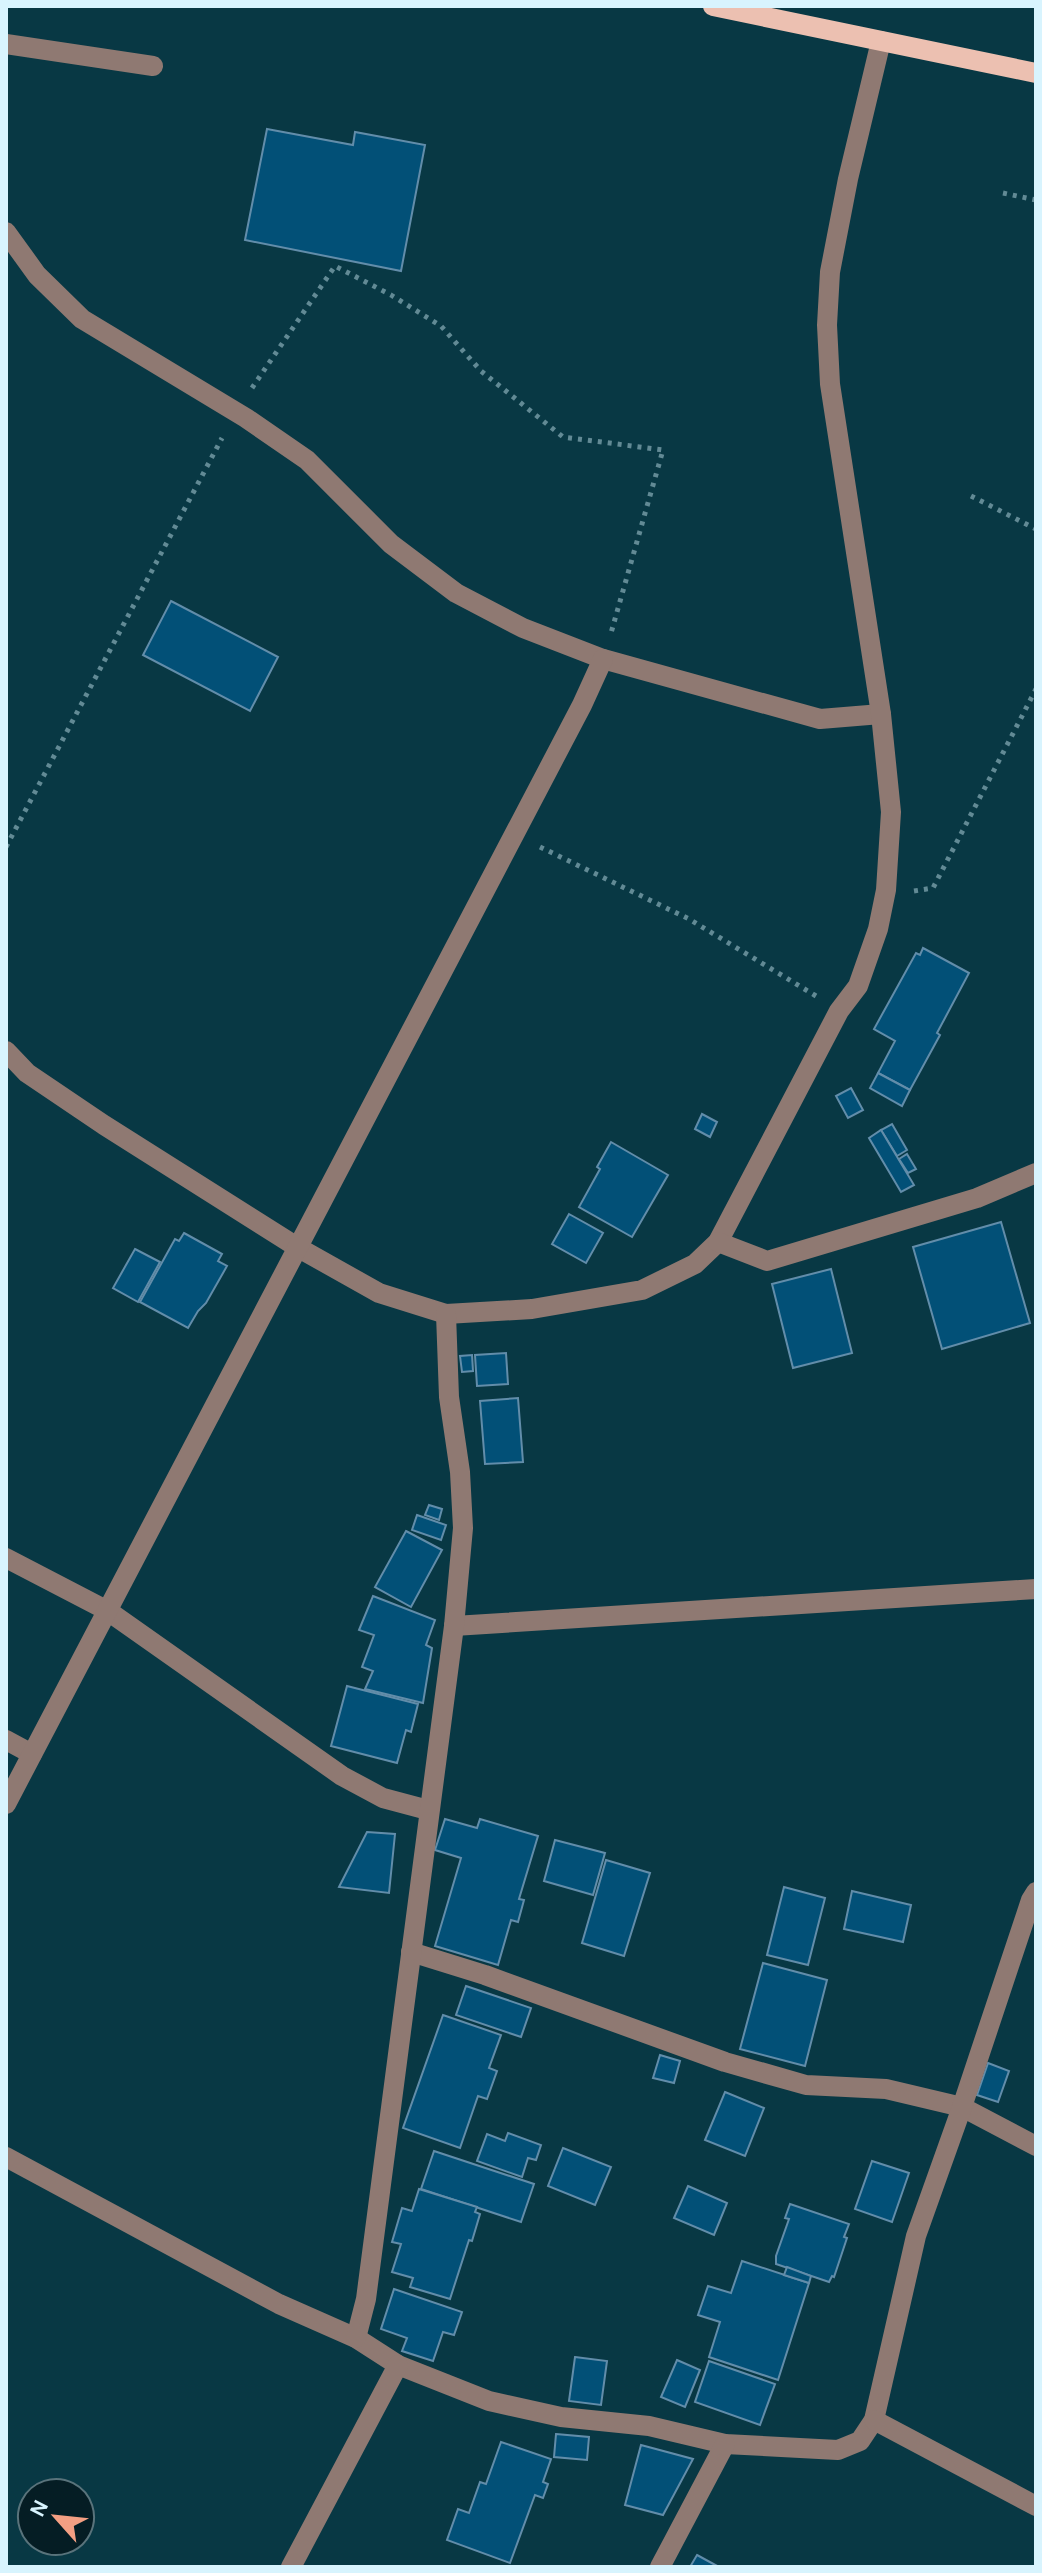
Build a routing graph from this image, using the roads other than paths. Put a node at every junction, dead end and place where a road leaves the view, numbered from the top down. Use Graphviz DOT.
graph roads {
  1 [pos="713,6"];
  2 [pos="881,41"];
  3 [pos="6,44"];
  4 [pos="153,66"];
  5 [pos="1036,73"];
  6 [pos="6,232"];
  7 [pos="603,659"];
  8 [pos="881,714"];
  9 [pos="6,1051"];
  10 [pos="1036,1173"];
  11 [pos="718,1242"];
  12 [pos="297,1247"];
  13 [pos="446,1314"];
  14 [pos="6,1558"];
  15 [pos="1036,1589"];
  16 [pos="108,1611"];
  17 [pos="454,1626"];
  18 [pos="6,1740"];
  19 [pos="32,1754"];
  20 [pos="6,1804"];
  21 [pos="428,1810"];
  22 [pos="1036,1892"];
  23 [pos="411,1952"];
  24 [pos="962,2107"];
  25 [pos="1036,2146"];
  26 [pos="6,2157"];
  27 [pos="356,2338"];
  28 [pos="398,2365"];
  29 [pos="874,2420"];
  30 [pos="725,2444"];
  31 [pos="1036,2506"];
  32 [pos="291,2567"];
  33 [pos="660,2567"];
  1 -- 2 [label="main road"];
  2 -- 5 [label="main road"];
  2 -- 8 [label="street"];
  3 -- 4 [label="street"];
  6 -- 7 [label="street"];
  7 -- 8 [label="street"];
  7 -- 12 [label="street"];
  8 -- 11 [label="street"];
  9 -- 12 [label="street"];
  10 -- 11 [label="street"];
  11 -- 13 [label="street"];
  12 -- 13 [label="street"];
  12 -- 16 [label="street"];
  13 -- 17 [label="street"];
  14 -- 16 [label="street"];
  15 -- 17 [label="street"];
  16 -- 19 [label="street"];
  16 -- 21 [label="street"];
  17 -- 21 [label="street"];
  18 -- 19 [label="street"];
  19 -- 20 [label="street"];
  21 -- 23 [label="street"];
  22 -- 24 [label="street"];
  23 -- 24 [label="street"];
  23 -- 27 [label="street"];
  24 -- 25 [label="street"];
  24 -- 29 [label="street"];
  26 -- 27 [label="street"];
  27 -- 28 [label="street"];
  28 -- 30 [label="street"];
  28 -- 32 [label="street"];
  29 -- 30 [label="street"];
  29 -- 31 [label="street"];
  30 -- 33 [label="street"];
}
